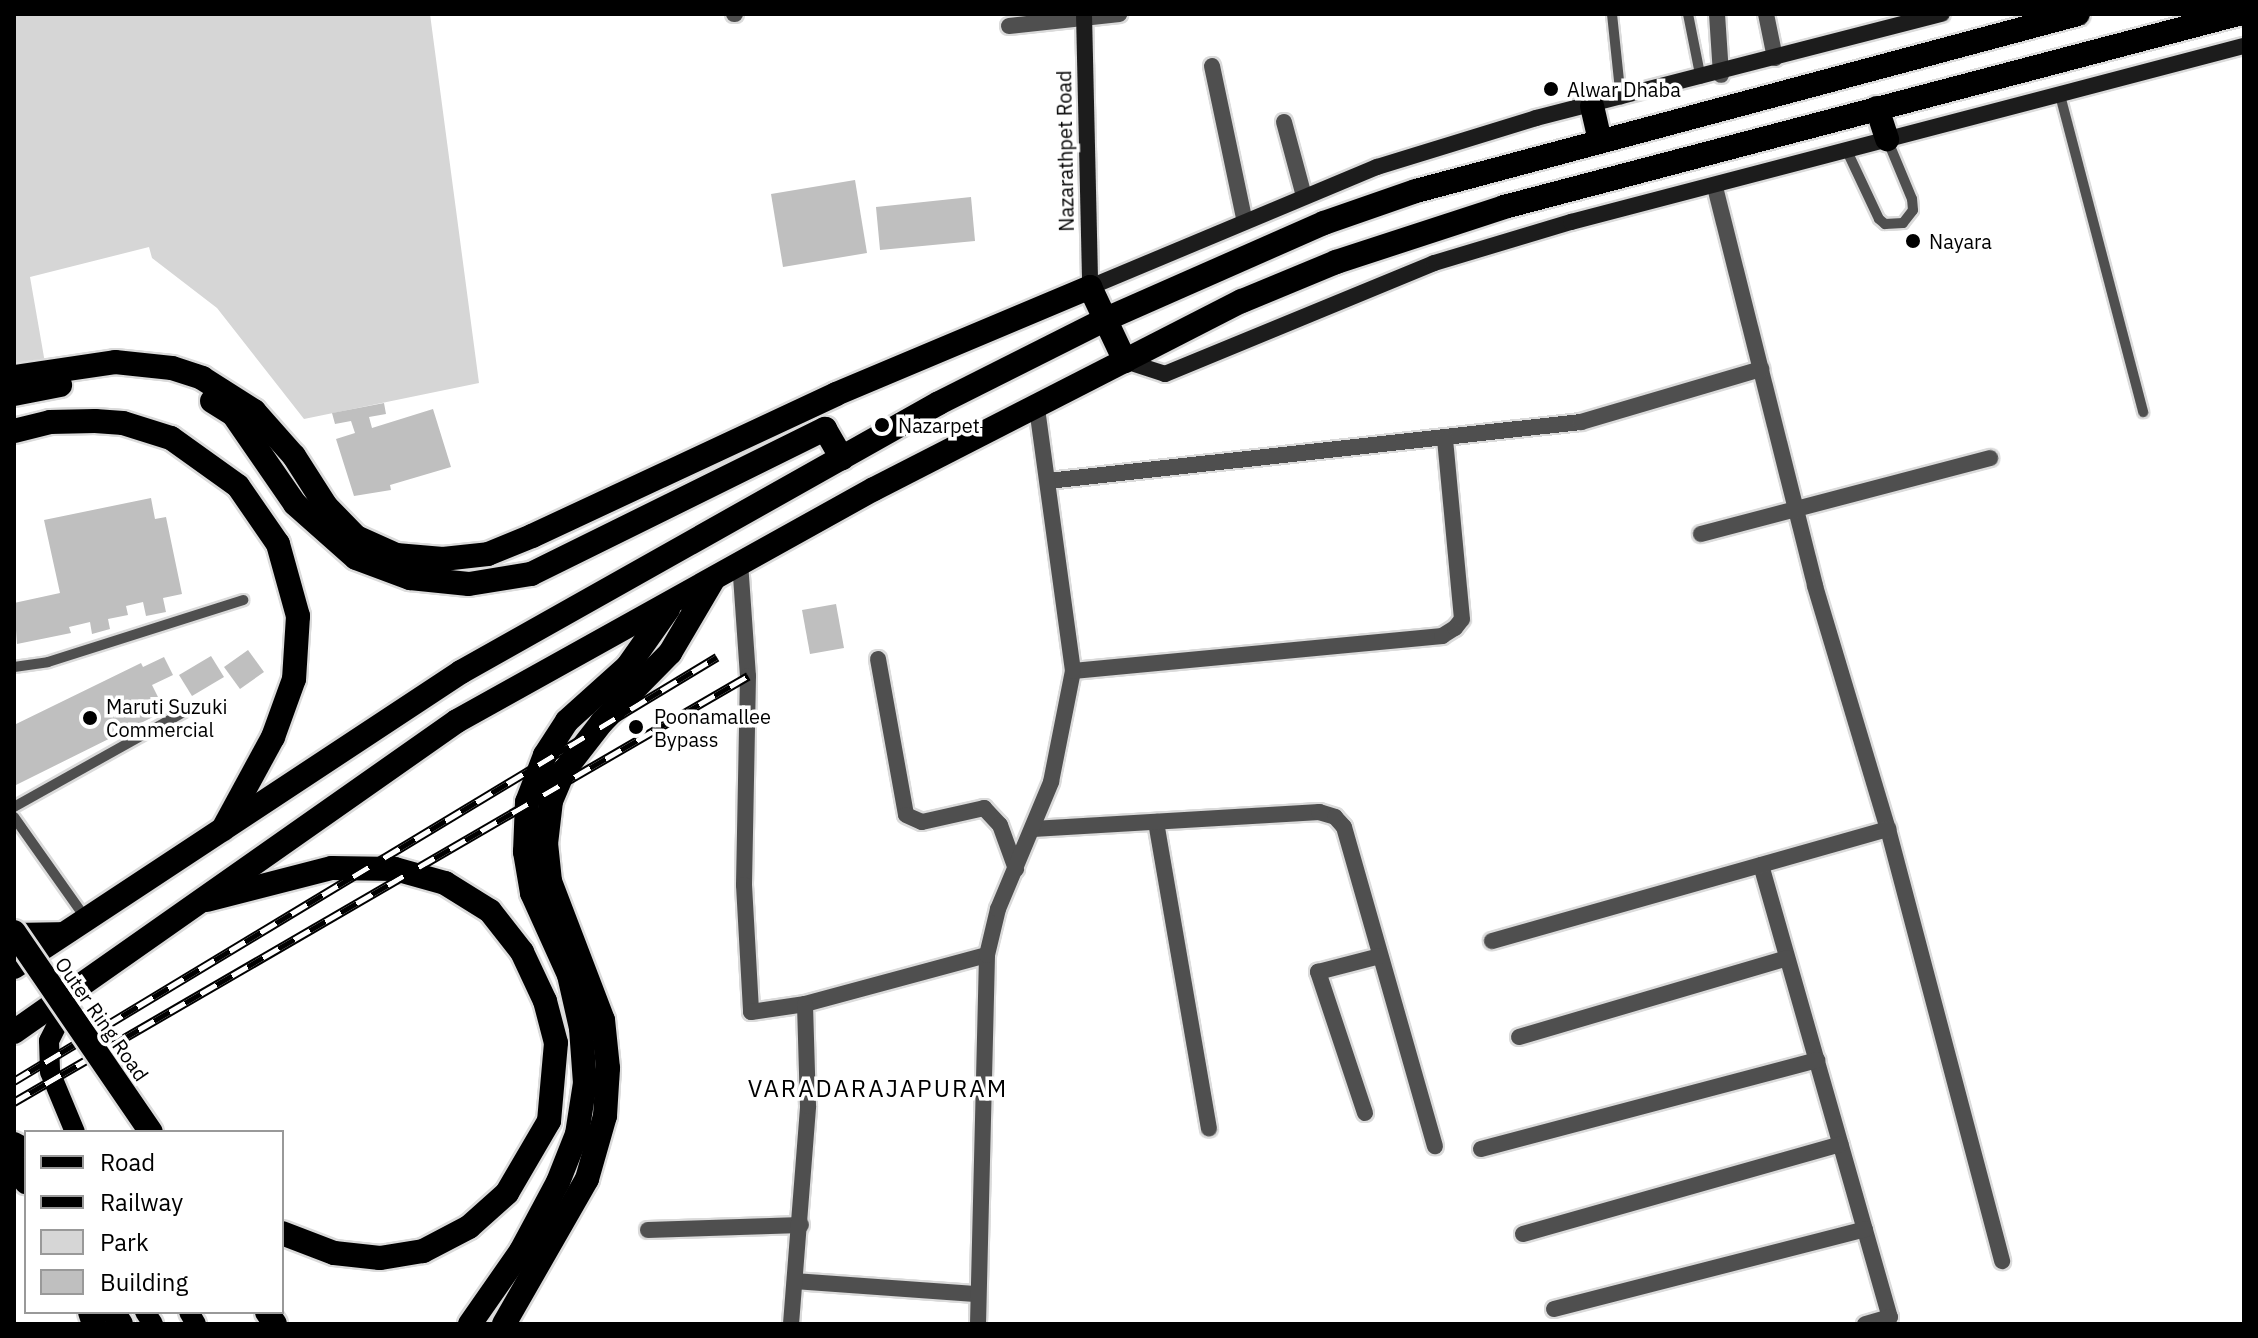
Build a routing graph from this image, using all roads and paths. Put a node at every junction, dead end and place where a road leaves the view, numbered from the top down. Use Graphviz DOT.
graph roads {
  1 [pos="1119,14"];
  2 [pos="1612,14"];
  3 [pos="1688,14"];
  4 [pos="1717,14"];
  5 [pos="1766,14"];
  6 [pos="1942,14"];
  7 [pos="2238,14"];
  8 [pos="2064,16"];
  9 [pos="1084,17"];
  10 [pos="1009,26"];
  11 [pos="2244,46"];
  12 [pos="1775,58"];
  13 [pos="1212,66"];
  14 [pos="1721,75"];
  15 [pos="1701,79"];
  16 [pos="2060,95"];
  17 [pos="1621,100"];
  18 [pos="1592,106"];
  19 [pos="1877,108"];
  20 [pos="1284,122"];
  21 [pos="1887,139"];
  22 [pos="1600,140"];
  23 [pos="1847,151"];
  24 [pos="1715,187"];
  25 [pos="1304,196"];
  26 [pos="1245,222"];
  27 [pos="1090,287"];
  28 [pos="1104,320"];
  29 [pos="1125,361"];
  30 [pos="1761,369"];
  31 [pos="14,377"];
  32 [pos="14,394"];
  33 [pos="1037,407"];
  34 [pos="2143,412"];
  35 [pos="14,431"];
  36 [pos="1445,439"];
  37 [pos="842,458"];
  38 [pos="1990,458"];
  39 [pos="1048,481"];
  40 [pos="1796,509"];
  41 [pos="1701,534"];
  42 [pos="740,562"];
  43 [pos="714,578"];
  44 [pos="243,600"];
  45 [pos="672,604"];
  46 [pos="878,659"];
  47 [pos="14,667"];
  48 [pos="1073,671"];
  49 [pos="186,711"];
  50 [pos="14,807"];
  51 [pos="14,817"];
  52 [pos="1156,822"];
  53 [pos="1033,829"];
  54 [pos="1888,829"];
  55 [pos="221,831"];
  56 [pos="1761,865"];
  57 [pos="1016,869"];
  58 [pos="188,905"];
  59 [pos="79,926"];
  60 [pos="14,932"];
  61 [pos="1492,941"];
  62 [pos="987,955"];
  63 [pos="1380,956"];
  64 [pos="1787,958"];
  65 [pos="14,967"];
  66 [pos="79,981"];
  67 [pos="805,1004"];
  68 [pos="14,1032"];
  69 [pos="1519,1037"];
  70 [pos="1817,1060"];
  71 [pos="1365,1113"];
  72 [pos="1209,1128"];
  73 [pos="74,1130"];
  74 [pos="150,1130"];
  75 [pos="1841,1144"];
  76 [pos="1435,1146"];
  77 [pos="1481,1149"];
  78 [pos="801,1225"];
  79 [pos="1865,1229"];
  80 [pos="648,1230"];
  81 [pos="284,1234"];
  82 [pos="1523,1234"];
  83 [pos="2002,1261"];
  84 [pos="795,1281"];
  85 [pos="978,1294"];
  86 [pos="1554,1309"];
  87 [pos="470,1324"];
  88 [pos="504,1324"];
  89 [pos="791,1324"];
  90 [pos="978,1324"];
  91 [pos="1865,1324"];
  1 -- 9 [label="street"];
  2 -- 17 [label="lane"];
  3 -- 15 [label="lane"];
  4 -- 14 [label="street"];
  5 -- 12 [label="street"];
  6 -- 12 [label="street"];
  7 -- 19 [label="highway"];
  8 -- 22 [label="highway"];
  9 -- 10 [label="street"];
  9 -- 27 [label="street, Nazarathpet Road"];
  11 -- 16 [label="street"];
  12 -- 14 [label="street"];
  13 -- 26 [label="street"];
  14 -- 15 [label="street"];
  15 -- 17 [label="street"];
  16 -- 21 [label="street"];
  16 -- 34 [label="lane"];
  17 -- 18 [label="street"];
  18 -- 22 [label="highway"];
  18 -- 25 [label="street"];
  19 -- 21 [label="highway"];
  19 -- 29 [label="highway"];
  20 -- 25 [label="street"];
  21 -- 23 [label="street"];
  21 -- 23 [label="lane"];
  22 -- 28 [label="highway"];
  23 -- 24 [label="street"];
  24 -- 29 [label="street"];
  24 -- 30 [label="street"];
  25 -- 26 [label="street"];
  26 -- 27 [label="street"];
  27 -- 28 [label="highway"];
  27 -- 31 [label="highway"];
  28 -- 29 [label="highway"];
  28 -- 37 [label="highway"];
  29 -- 33 [label="highway"];
  30 -- 36 [label="street"];
  30 -- 40 [label="street"];
  32 -- 37 [label="highway"];
  33 -- 39 [label="street"];
  33 -- 42 [label="highway"];
  35 -- 55 [label="highway"];
  36 -- 39 [label="street"];
  36 -- 48 [label="street"];
  37 -- 55 [label="highway"];
  38 -- 40 [label="street"];
  39 -- 48 [label="street"];
  40 -- 41 [label="street"];
  40 -- 54 [label="street"];
  42 -- 43 [label="highway"];
  42 -- 67 [label="street"];
  43 -- 45 [label="highway"];
  43 -- 88 [label="highway"];
  44 -- 47 [label="lane"];
  45 -- 58 [label="highway"];
  45 -- 87 [label="highway"];
  46 -- 57 [label="street"];
  48 -- 53 [label="street"];
  49 -- 50 [label="lane"];
  51 -- 59 [label="lane"];
  52 -- 53 [label="street"];
  52 -- 63 [label="street"];
  52 -- 72 [label="street"];
  53 -- 57 [label="street"];
  54 -- 56 [label="street"];
  54 -- 83 [label="street"];
  55 -- 59 [label="highway"];
  56 -- 61 [label="street"];
  56 -- 64 [label="street"];
  57 -- 62 [label="street"];
  58 -- 66 [label="highway"];
  58 -- 81 [label="highway"];
  59 -- 60 [label="main road"];
  59 -- 65 [label="highway"];
  60 -- 74 [label="highway, Outer Ring Road, bridge"];
  62 -- 67 [label="street"];
  62 -- 85 [label="street"];
  63 -- 71 [label="street"];
  63 -- 76 [label="street"];
  64 -- 69 [label="street"];
  64 -- 70 [label="street"];
  66 -- 68 [label="highway"];
  66 -- 73 [label="main road"];
  67 -- 78 [label="street"];
  70 -- 75 [label="street"];
  70 -- 77 [label="street"];
  75 -- 79 [label="street"];
  75 -- 82 [label="street"];
  78 -- 80 [label="street"];
  78 -- 84 [label="street"];
  79 -- 86 [label="street"];
  79 -- 91 [label="street"];
  84 -- 85 [label="street"];
  84 -- 89 [label="street"];
  85 -- 90 [label="street"];
}
